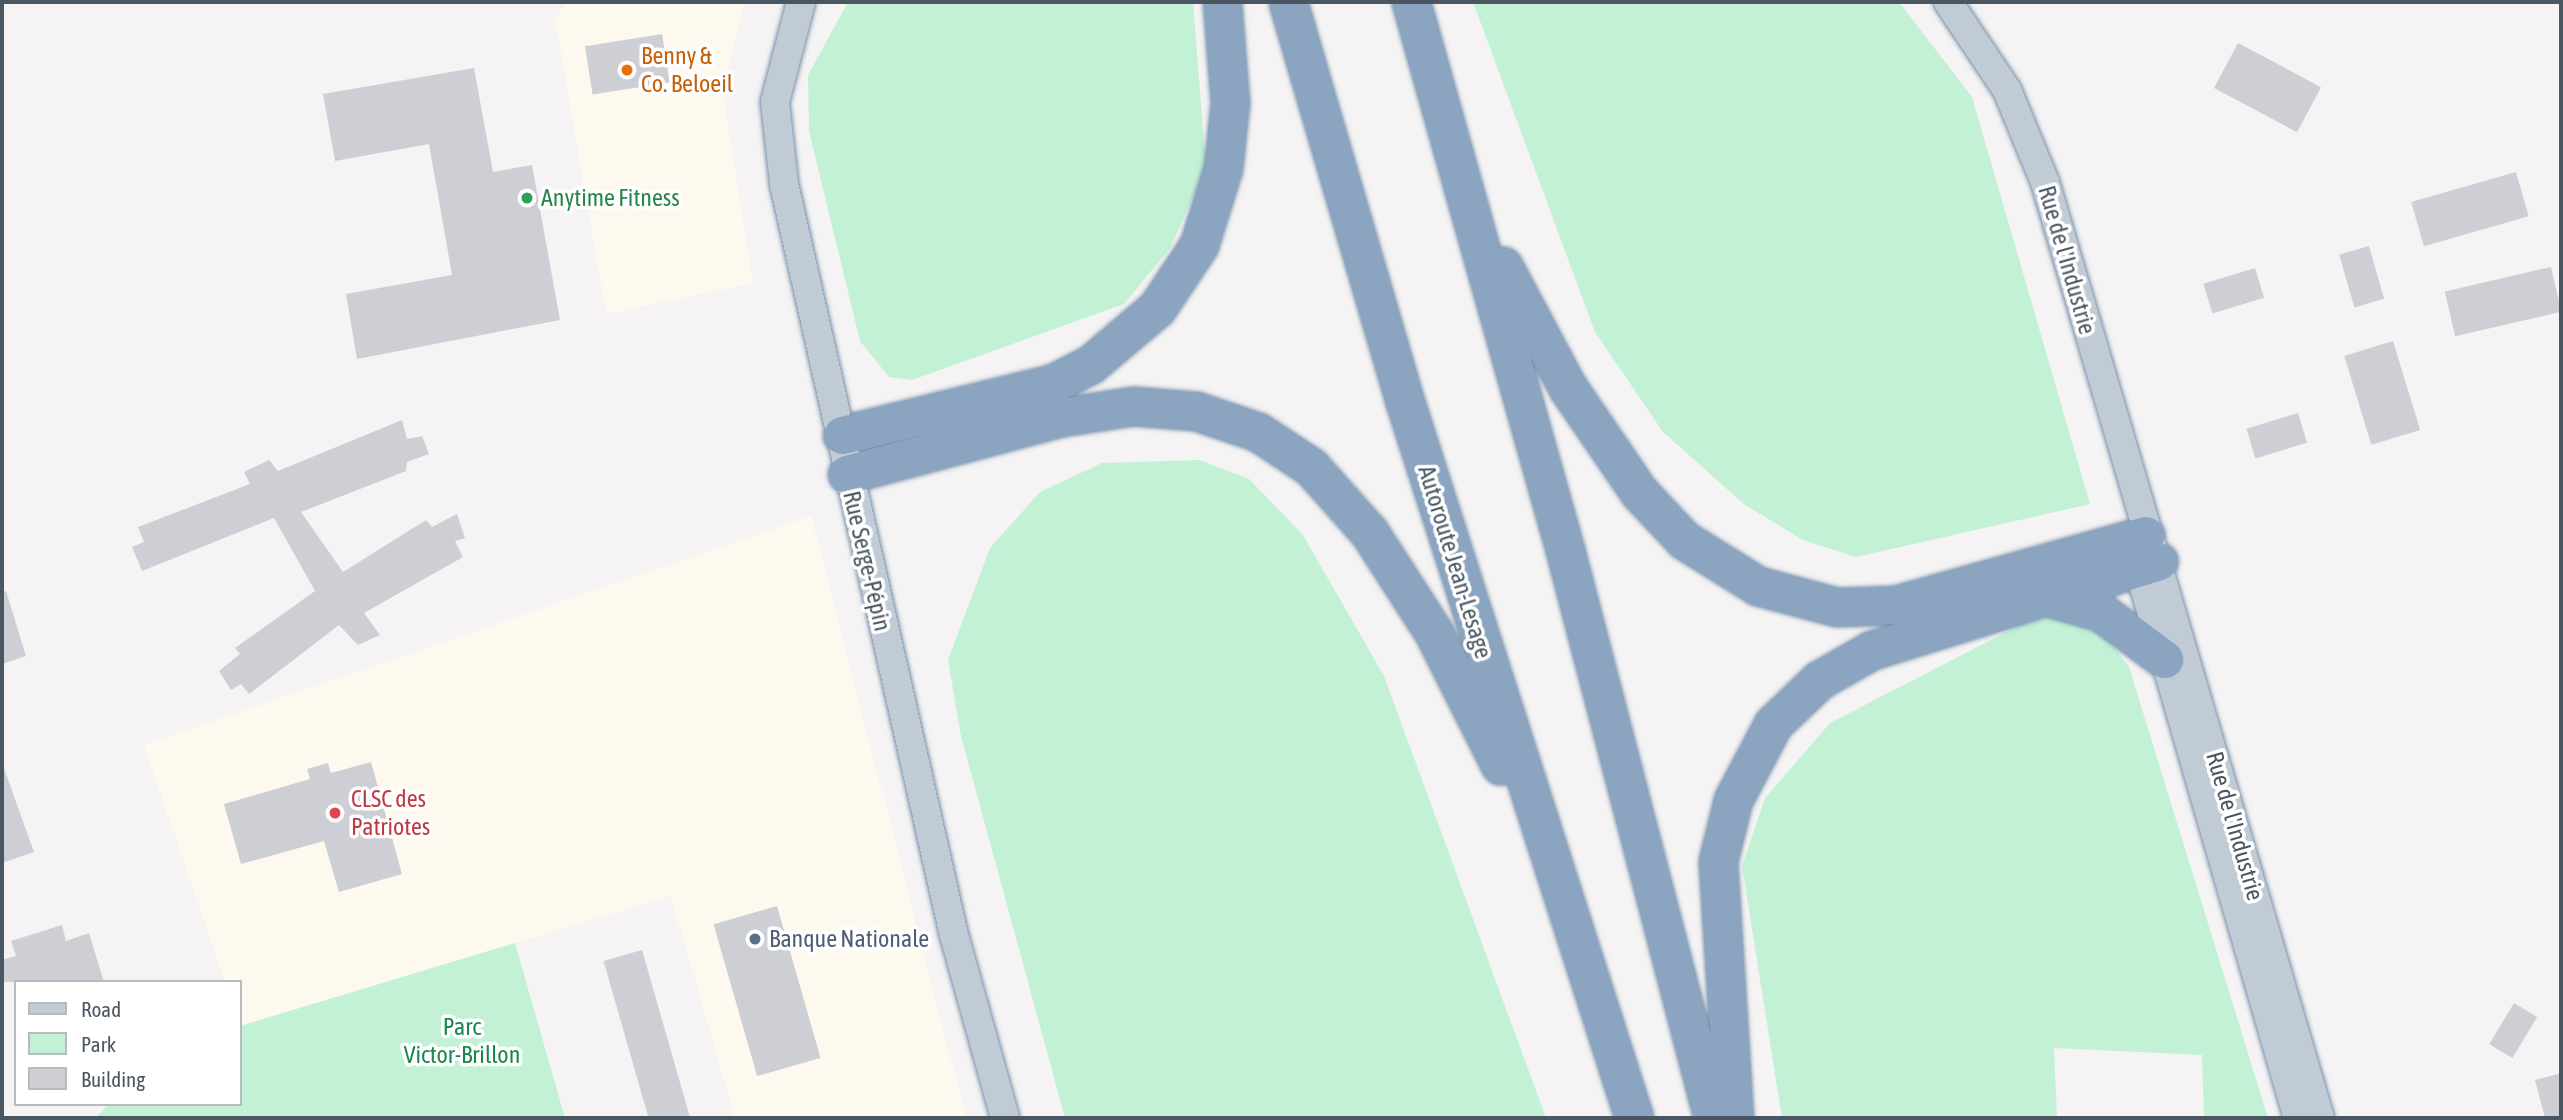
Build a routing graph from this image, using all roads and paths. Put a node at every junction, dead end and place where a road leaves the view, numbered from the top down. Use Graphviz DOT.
graph roads {
  1 [pos="801,2"];
  2 [pos="1223,2"];
  3 [pos="1288,2"];
  4 [pos="1411,2"];
  5 [pos="1948,2"];
  6 [pos="1468,198"];
  7 [pos="842,435"];
  8 [pos="847,474"];
  9 [pos="2147,554"];
  10 [pos="2052,598"];
  11 [pos="2164,659"];
  12 [pos="1554,873"];
  13 [pos="1005,1118"];
  14 [pos="1634,1118"];
  15 [pos="1713,1118"];
  16 [pos="1734,1118"];
  17 [pos="2298,1118"];
  18 [pos="2320,1118"];
  1 -- 7 [label="street, Rue Serge-Pépin"];
  2 -- 7 [label="highway"];
  3 -- 12 [label="highway, Autoroute Jean-Lesage"];
  4 -- 6 [label="highway"];
  5 -- 9 [label="street, Rue de l'Industrie"];
  6 -- 9 [label="highway"];
  6 -- 15 [label="highway"];
  7 -- 8 [label="street, Rue Serge-Pépin"];
  8 -- 12 [label="highway"];
  8 -- 13 [label="street, Rue Serge-Pépin"];
  9 -- 10 [label="highway"];
  9 -- 11 [label="street, Rue de l'Industrie"];
  9 -- 18 [label="street, Rue de l'Industrie"];
  10 -- 11 [label="highway"];
  10 -- 16 [label="highway"];
  11 -- 17 [label="street, Rue de l'Industrie"];
  12 -- 14 [label="highway, Autoroute Jean-Lesage"];
}
